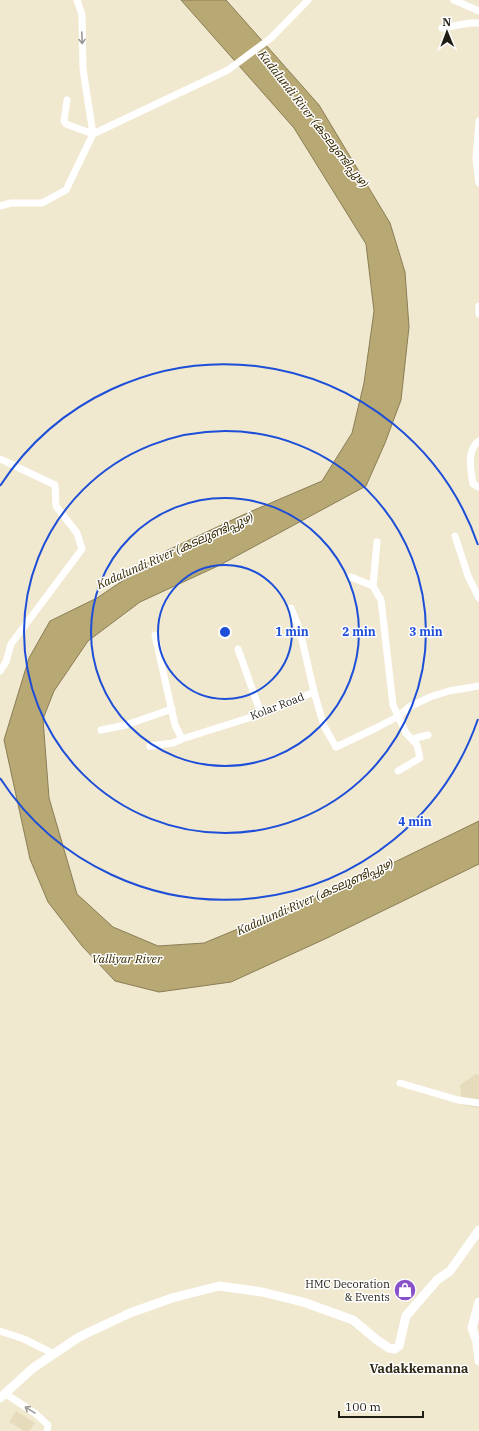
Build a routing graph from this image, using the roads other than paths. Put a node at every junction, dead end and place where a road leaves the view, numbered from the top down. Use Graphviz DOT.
graph roads {
  1 [pos="77,0"];
  2 [pos="308,0"];
  3 [pos="454,0"];
  4 [pos="479,11"];
  5 [pos="479,23"];
  6 [pos="442,28"];
  7 [pos="67,100"];
  8 [pos="479,121"];
  9 [pos="93,134"];
  10 [pos="479,183"];
  11 [pos="0,206"];
  12 [pos="479,306"];
  13 [pos="479,314"];
  14 [pos="479,441"];
  15 [pos="0,459"];
  16 [pos="479,487"];
  17 [pos="455,536"];
  18 [pos="377,542"];
  19 [pos="351,577"];
  20 [pos="373,586"];
  21 [pos="479,598"];
  22 [pos="291,608"];
  23 [pos="155,635"];
  24 [pos="238,649"];
  25 [pos="0,671"];
  26 [pos="479,686"];
  27 [pos="314,692"];
  28 [pos="172,708"];
  29 [pos="261,714"];
  30 [pos="399,716"];
  31 [pos="102,730"];
  32 [pos="428,735"];
  33 [pos="182,739"];
  34 [pos="412,739"];
  35 [pos="150,746"];
  36 [pos="398,771"];
  37 [pos="400,1083"];
  38 [pos="479,1103"];
  39 [pos="479,1230"];
  40 [pos="479,1302"];
  41 [pos="0,1331"];
  42 [pos="54,1354"];
  43 [pos="479,1361"];
  44 [pos="3,1396"];
  45 [pos="47,1431"];
  1 -- 9 [label="street, one-way"];
  2 -- 9 [label="street"];
  3 -- 4 [label="street"];
  5 -- 6 [label="street"];
  7 -- 9 [label="street"];
  8 -- 10 [label="street"];
  9 -- 11 [label="street"];
  12 -- 13 [label="street"];
  14 -- 16 [label="street"];
  15 -- 25 [label="street"];
  17 -- 21 [label="street"];
  18 -- 20 [label="street"];
  19 -- 20 [label="street"];
  20 -- 30 [label="street"];
  22 -- 27 [label="street"];
  23 -- 28 [label="street"];
  24 -- 29 [label="street"];
  26 -- 30 [label="street, Kolar Road"];
  27 -- 29 [label="street, Kolar Road"];
  27 -- 30 [label="street, Kolar Road"];
  28 -- 31 [label="street"];
  28 -- 33 [label="street"];
  29 -- 33 [label="street, Kolar Road"];
  30 -- 34 [label="street"];
  32 -- 34 [label="street"];
  33 -- 35 [label="street, Kolar Road"];
  34 -- 36 [label="street"];
  37 -- 38 [label="street"];
  39 -- 42 [label="main road"];
  40 -- 43 [label="main road"];
  41 -- 42 [label="street"];
  42 -- 44 [label="main road"];
  45 -- 44 [label="street, one-way"];
}
